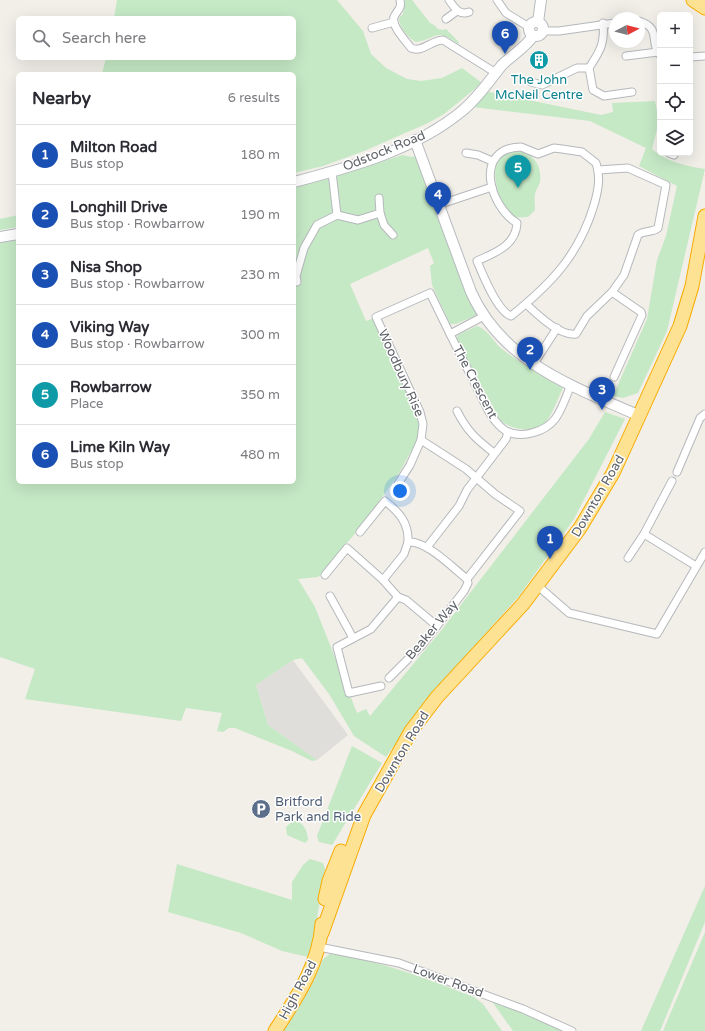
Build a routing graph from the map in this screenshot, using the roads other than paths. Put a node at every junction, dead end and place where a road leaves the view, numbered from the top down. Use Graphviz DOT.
graph roads {
  1 [pos="400,0"];
  2 [pos="449,0"];
  3 [pos="496,0"];
  4 [pos="541,0"];
  5 [pos="693,0"];
  6 [pos="705,8"];
  7 [pos="457,11"];
  8 [pos="469,12"];
  9 [pos="446,19"];
  10 [pos="394,22"];
  11 [pos="603,23"];
  12 [pos="609,23"];
  13 [pos="645,23"];
  14 [pos="372,28"];
  15 [pos="536,29"];
  16 [pos="658,48"];
  17 [pos="657,54"];
  18 [pos="626,56"];
  19 [pos="705,56"];
  20 [pos="693,57"];
  21 [pos="590,68"];
  22 [pos="496,73"];
  23 [pos="531,82"];
  24 [pos="632,92"];
  25 [pos="415,140"];
  26 [pos="466,153"];
  27 [pos="492,162"];
  28 [pos="598,170"];
  29 [pos="332,172"];
  30 [pos="296,181"];
  31 [pos="492,187"];
  32 [pos="379,198"];
  33 [pos="438,205"];
  34 [pos="380,213"];
  35 [pos="337,215"];
  36 [pos="705,216"];
  37 [pos="16,234"];
  38 [pos="393,235"];
  39 [pos="0,237"];
  40 [pos="702,245"];
  41 [pos="298,278"];
  42 [pos="612,292"];
  43 [pos="430,293"];
  44 [pos="526,304"];
  45 [pos="484,316"];
  46 [pos="557,328"];
  47 [pos="450,334"];
  48 [pos="533,365"];
  49 [pos="614,377"];
  50 [pos="572,385"];
  51 [pos="457,411"];
  52 [pos="705,414"];
  53 [pos="640,416"];
  54 [pos="508,432"];
  55 [pos="422,440"];
  56 [pos="494,453"];
  57 [pos="677,472"];
  58 [pos="476,477"];
  59 [pos="672,481"];
  60 [pos="398,484"];
  61 [pos="360,532"];
  62 [pos="644,534"];
  63 [pos="352,541"];
  64 [pos="408,542"];
  65 [pos="427,547"];
  66 [pos="347,548"];
  67 [pos="705,552"];
  68 [pos="628,558"];
  69 [pos="696,566"];
  70 [pos="325,575"];
  71 [pos="467,579"];
  72 [pos="383,580"];
  73 [pos="538,586"];
  74 [pos="330,596"];
  75 [pos="398,597"];
  76 [pos="437,626"];
  77 [pos="353,638"];
  78 [pos="389,678"];
  79 [pos="381,686"];
  80 [pos="319,948"];
  81 [pos="275,1031"];
  82 [pos="572,1031"];
  1 -- 10 [label="street"];
  2 -- 7 [label="street"];
  3 -- 15 [label="street"];
  4 -- 15 [label="street"];
  5 -- 6 [label="highway"];
  7 -- 8 [label="street"];
  7 -- 9 [label="street"];
  10 -- 14 [label="street"];
  10 -- 22 [label="street"];
  11 -- 12 [label="street"];
  11 -- 15 [label="street"];
  11 -- 21 [label="street"];
  13 -- 16 [label="street"];
  15 -- 22 [label="street, Odstock Road"];
  17 -- 18 [label="street"];
  19 -- 20 [label="street"];
  21 -- 23 [label="street"];
  21 -- 24 [label="street"];
  22 -- 25 [label="street, Odstock Road"];
  25 -- 29 [label="street, Odstock Road"];
  25 -- 33 [label="street"];
  26 -- 27 [label="street"];
  27 -- 28 [label="street"];
  27 -- 31 [label="street"];
  28 -- 42 [label="street"];
  28 -- 44 [label="street"];
  29 -- 30 [label="street, Odstock Road"];
  29 -- 35 [label="street"];
  31 -- 33 [label="street"];
  31 -- 44 [label="street"];
  32 -- 34 [label="street"];
  33 -- 45 [label="street"];
  34 -- 35 [label="street"];
  34 -- 38 [label="street"];
  35 -- 41 [label="street"];
  36 -- 40 [label="highway, Downton Road"];
  37 -- 39 [label="street"];
  40 -- 53 [label="highway, Downton Road"];
  42 -- 46 [label="street"];
  42 -- 49 [label="street"];
  43 -- 47 [label="street, The Crescent"];
  43 -- 55 [label="street, Woodbury Rise"];
  44 -- 46 [label="street"];
  45 -- 47 [label="street, The Crescent"];
  45 -- 48 [label="street"];
  46 -- 48 [label="street"];
  47 -- 54 [label="street, The Crescent"];
  48 -- 50 [label="street"];
  50 -- 53 [label="street"];
  50 -- 54 [label="street, The Crescent"];
  51 -- 56 [label="street"];
  52 -- 57 [label="street"];
  53 -- 73 [label="highway, Downton Road"];
  54 -- 56 [label="street"];
  55 -- 58 [label="street"];
  55 -- 60 [label="street, Woodbury Rise"];
  56 -- 58 [label="street"];
  58 -- 65 [label="street"];
  58 -- 71 [label="street, Beaker Way"];
  59 -- 62 [label="street"];
  61 -- 64 [label="street"];
  62 -- 68 [label="street"];
  62 -- 69 [label="street"];
  63 -- 66 [label="street"];
  64 -- 65 [label="street"];
  64 -- 72 [label="street"];
  65 -- 71 [label="street"];
  66 -- 70 [label="street"];
  66 -- 72 [label="street"];
  67 -- 69 [label="street"];
  69 -- 73 [label="street"];
  71 -- 76 [label="street, Beaker Way"];
  72 -- 75 [label="street"];
  73 -- 80 [label="highway, Downton Road"];
  74 -- 77 [label="street"];
  75 -- 76 [label="street"];
  75 -- 77 [label="street"];
  76 -- 78 [label="street, Beaker Way"];
  77 -- 79 [label="street"];
  80 -- 81 [label="highway, High Road"];
  80 -- 82 [label="street, Lower Road"];
}
